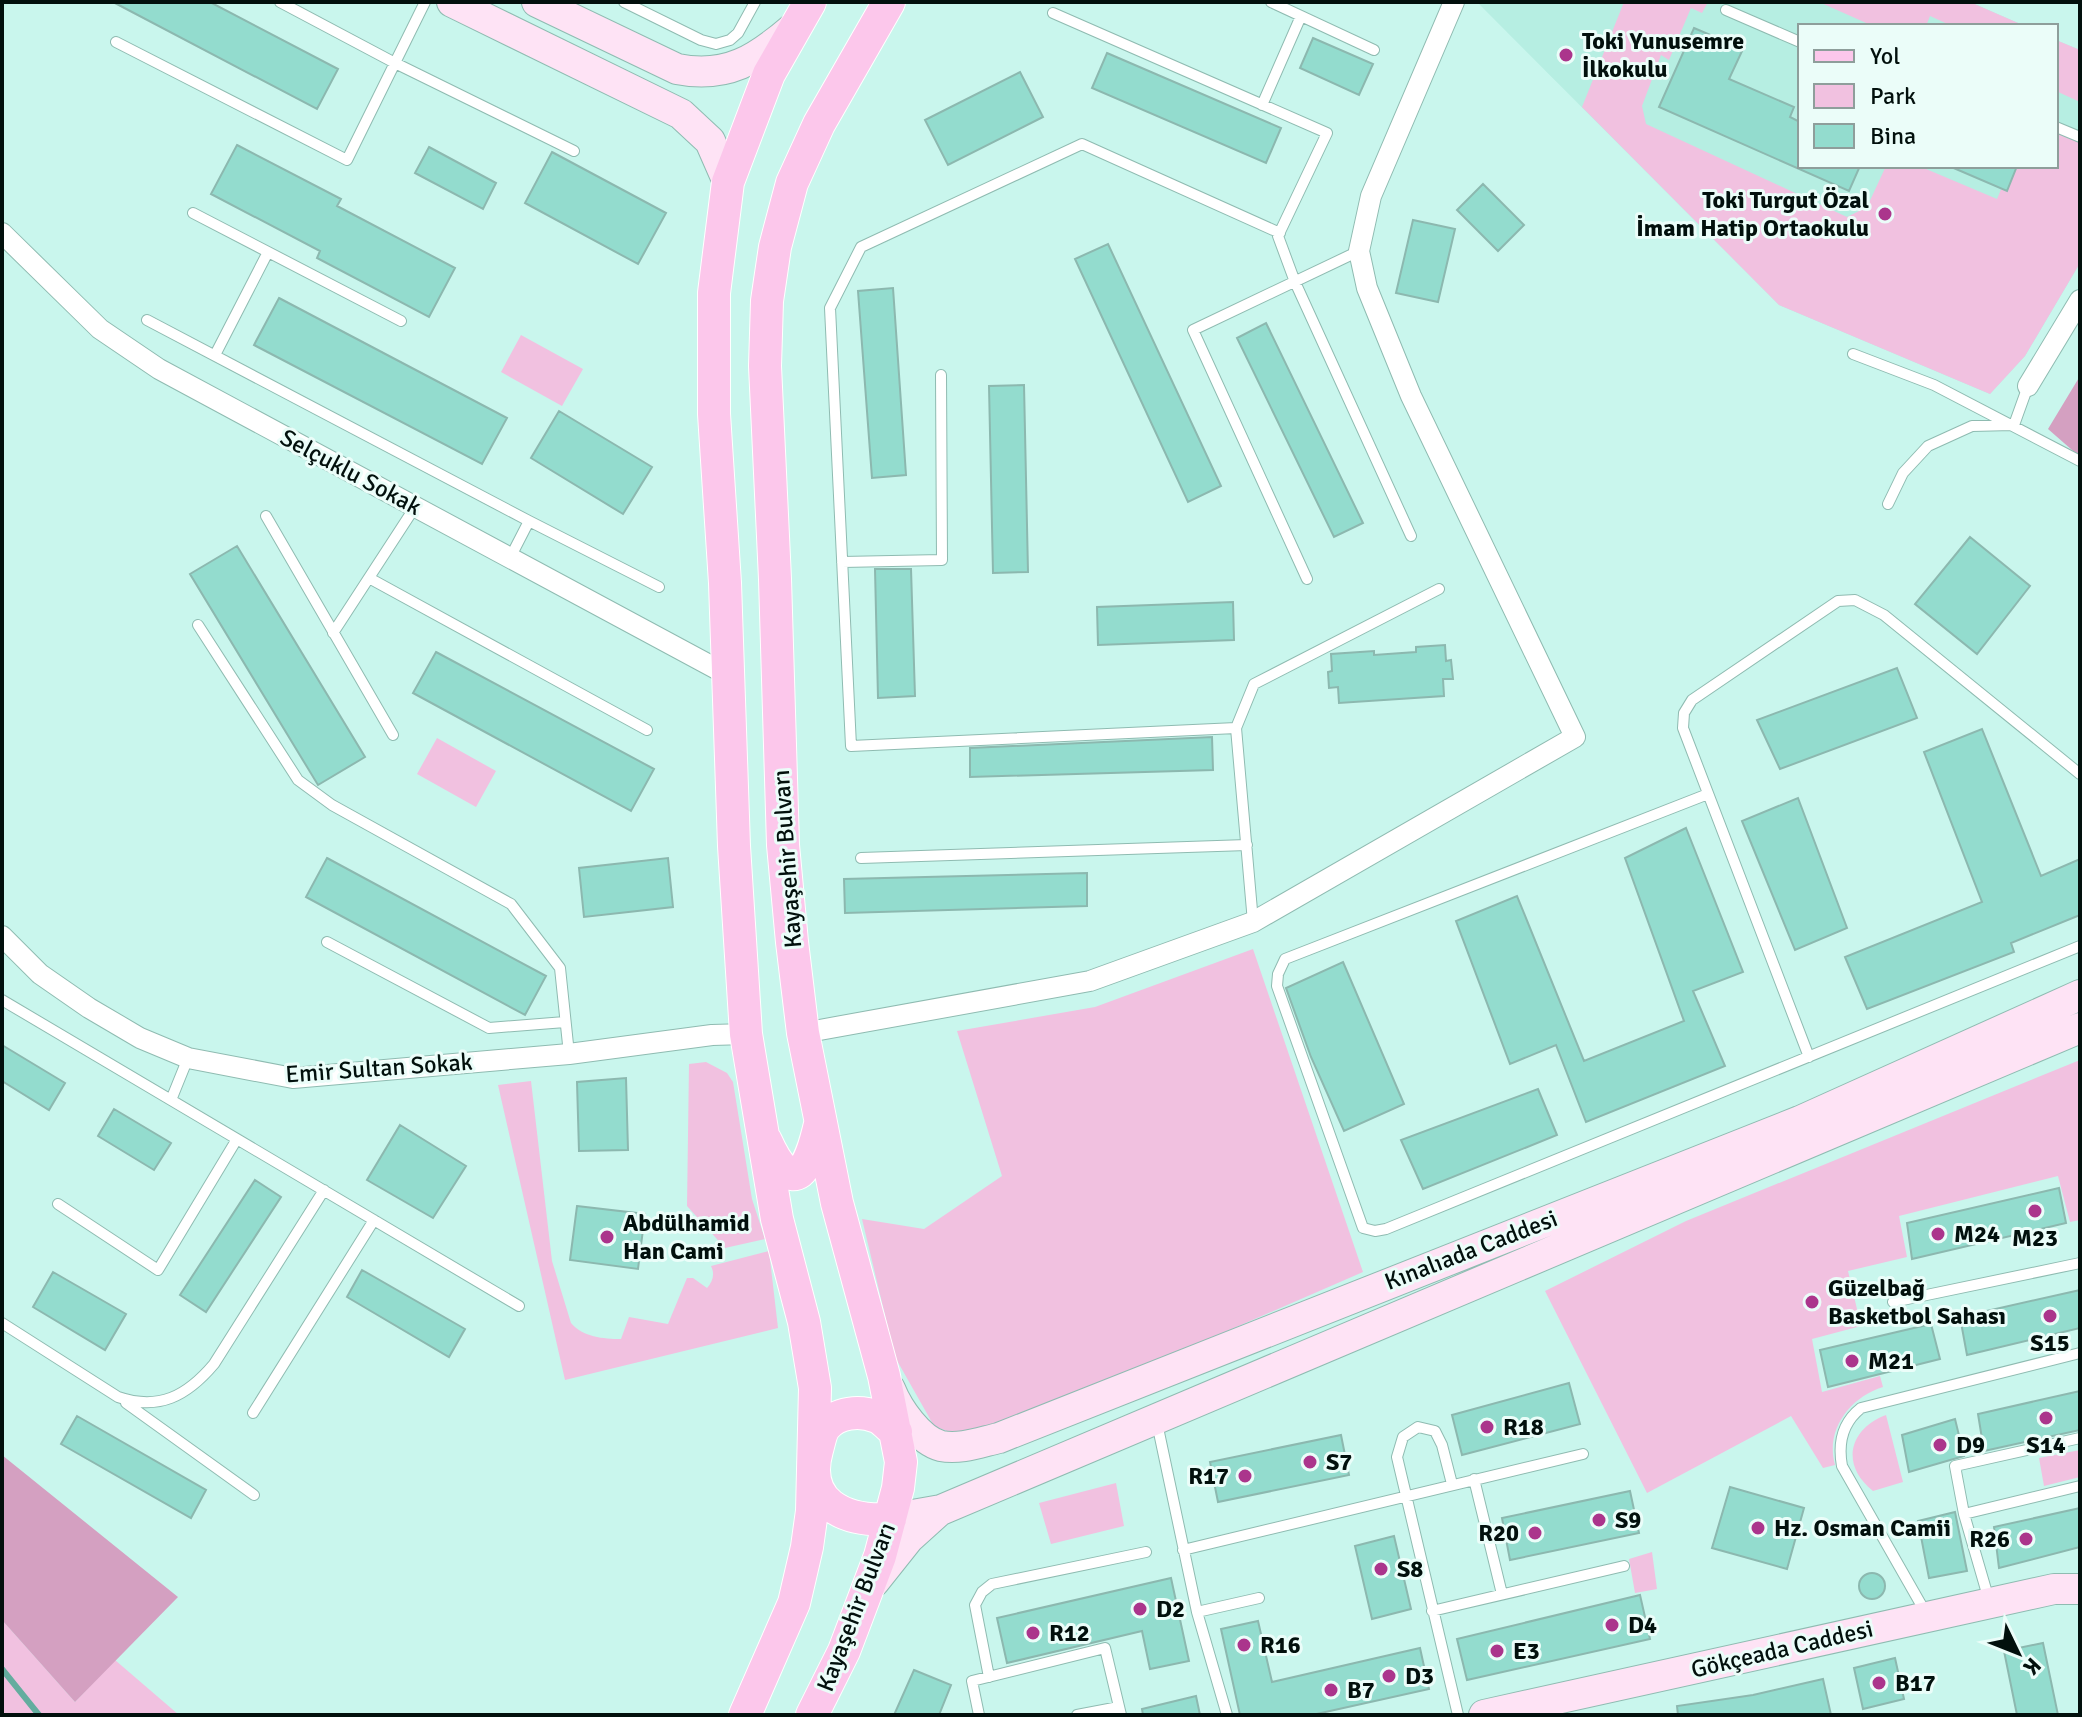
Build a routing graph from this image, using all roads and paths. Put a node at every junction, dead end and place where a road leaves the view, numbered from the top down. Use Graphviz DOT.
graph roads {
  1 [pos="280,2"];
  2 [pos="425,2"];
  3 [pos="452,2"];
  4 [pos="537,2"];
  5 [pos="624,2"];
  6 [pos="755,2"];
  7 [pos="889,2"];
  8 [pos="1271,2"];
  9 [pos="1454,2"];
  10 [pos="1726,10"];
  11 [pos="804,13"];
  12 [pos="1053,13"];
  13 [pos="1301,16"];
  14 [pos="1798,41"];
  15 [pos="116,42"];
  16 [pos="1374,50"];
  17 [pos="395,63"];
  18 [pos="1262,105"];
  19 [pos="2058,128"];
  20 [pos="2080,137"];
  21 [pos="574,151"];
  22 [pos="728,182"];
  23 [pos="193,213"];
  24 [pos="2,233"];
  25 [pos="1280,233"];
  26 [pos="1359,251"];
  27 [pos="268,252"];
  28 [pos="1295,282"];
  29 [pos="2080,300"];
  30 [pos="147,320"];
  31 [pos="401,321"];
  32 [pos="1853,354"];
  33 [pos="215,355"];
  34 [pos="941,375"];
  35 [pos="2028,386"];
  36 [pos="2014,425"];
  37 [pos="2080,461"];
  38 [pos="1888,504"];
  39 [pos="415,507"];
  40 [pos="266,516"];
  41 [pos="529,521"];
  42 [pos="1411,536"];
  43 [pos="510,558"];
  44 [pos="842,562"];
  45 [pos="369,578"];
  46 [pos="1307,579"];
  47 [pos="659,587"];
  48 [pos="1439,589"];
  49 [pos="198,625"];
  50 [pos="333,633"];
  51 [pos="726,674"];
  52 [pos="1236,728"];
  53 [pos="647,730"];
  54 [pos="393,735"];
  55 [pos="2080,774"];
  56 [pos="1708,794"];
  57 [pos="783,845"];
  58 [pos="1247,845"];
  59 [pos="734,846"];
  60 [pos="861,858"];
  61 [pos="1253,922"];
  62 [pos="2,936"];
  63 [pos="327,942"];
  64 [pos="2080,946"];
  65 [pos="2080,995"];
  66 [pos="2,1000"];
  67 [pos="565,1022"];
  68 [pos="2080,1028"];
  69 [pos="803,1033"];
  70 [pos="746,1034"];
  71 [pos="569,1054"];
  72 [pos="1809,1057"];
  73 [pos="188,1058"];
  74 [pos="171,1100"];
  75 [pos="821,1120"];
  76 [pos="761,1131"];
  77 [pos="237,1139"];
  78 [pos="324,1190"];
  79 [pos="58,1204"];
  80 [pos="374,1220"];
  81 [pos="2080,1263"];
  82 [pos="1893,1302"];
  83 [pos="519,1306"];
  84 [pos="2,1323"];
  85 [pos="2080,1353"];
  86 [pos="884,1376"];
  87 [pos="118,1397"];
  88 [pos="253,1413"];
  89 [pos="1157,1421"];
  90 [pos="896,1432"];
  91 [pos="2080,1438"];
  92 [pos="939,1445"];
  93 [pos="1583,1454"];
  94 [pos="814,1462"];
  95 [pos="1474,1479"];
  96 [pos="1452,1484"];
  97 [pos="2080,1486"];
  98 [pos="254,1495"];
  99 [pos="1406,1495"];
  100 [pos="941,1510"];
  101 [pos="1964,1514"];
  102 [pos="890,1519"];
  103 [pos="1183,1550"];
  104 [pos="1146,1552"];
  105 [pos="1624,1566"];
  106 [pos="2080,1589"];
  107 [pos="1502,1594"];
  108 [pos="863,1598"];
  109 [pos="1259,1598"];
  110 [pos="1990,1602"];
  111 [pos="1432,1611"];
  112 [pos="1197,1612"];
  113 [pos="1928,1616"];
  114 [pos="989,1677"];
  115 [pos="1120,1711"];
  116 [pos="745,1715"];
  117 [pos="812,1715"];
  118 [pos="979,1715"];
  119 [pos="1077,1715"];
  120 [pos="1227,1715"];
  121 [pos="1458,1715"];
  122 [pos="1484,1715"];
  1 -- 17 [label="lane"];
  2 -- 17 [label="lane"];
  3 -- 22 [label="main road"];
  4 -- 11 [label="main road"];
  5 -- 6 [label="lane"];
  7 -- 57 [label="main road, Kayaşehir Bulvarı"];
  8 -- 13 [label="lane"];
  9 -- 26 [label="street"];
  10 -- 14 [label="lane"];
  11 -- 22 [label="main road, Kayaşehir Bulvarı"];
  12 -- 18 [label="lane"];
  13 -- 16 [label="lane"];
  13 -- 18 [label="lane"];
  15 -- 17 [label="lane"];
  17 -- 21 [label="lane"];
  18 -- 25 [label="lane"];
  19 -- 20 [label="lane"];
  22 -- 51 [label="main road, Kayaşehir Bulvarı"];
  23 -- 27 [label="lane"];
  24 -- 39 [label="street, Selçuklu Sokak"];
  25 -- 28 [label="lane"];
  25 -- 44 [label="lane"];
  26 -- 28 [label="lane"];
  26 -- 61 [label="street"];
  27 -- 31 [label="lane"];
  27 -- 33 [label="lane"];
  28 -- 42 [label="lane"];
  28 -- 46 [label="lane"];
  29 -- 35 [label="street"];
  30 -- 33 [label="lane"];
  32 -- 36 [label="lane"];
  33 -- 41 [label="lane"];
  34 -- 44 [label="lane"];
  35 -- 36 [label="lane"];
  36 -- 37 [label="lane"];
  36 -- 38 [label="lane"];
  39 -- 43 [label="street, Selçuklu Sokak"];
  39 -- 45 [label="lane"];
  40 -- 50 [label="lane"];
  41 -- 43 [label="lane"];
  41 -- 47 [label="lane"];
  43 -- 51 [label="street, Selçuklu Sokak"];
  44 -- 52 [label="lane"];
  45 -- 50 [label="lane"];
  45 -- 53 [label="lane"];
  48 -- 52 [label="lane"];
  49 -- 67 [label="lane"];
  50 -- 54 [label="lane"];
  51 -- 59 [label="main road, Kayaşehir Bulvarı"];
  52 -- 58 [label="lane"];
  55 -- 56 [label="lane"];
  56 -- 72 [label="lane"];
  56 -- 72 [label="lane"];
  57 -- 59 [label="main road"];
  57 -- 69 [label="main road, Kayaşehir Bulvarı"];
  58 -- 60 [label="lane"];
  58 -- 61 [label="lane"];
  59 -- 70 [label="main road, Kayaşehir Bulvarı"];
  61 -- 69 [label="street"];
  62 -- 73 [label="street, Emir Sultan Sokak"];
  63 -- 67 [label="lane"];
  64 -- 72 [label="lane"];
  65 -- 92 [label="main road, Kınalıada Caddesi"];
  66 -- 74 [label="lane"];
  67 -- 71 [label="lane"];
  68 -- 89 [label="main road, Kınalıada Caddesi"];
  69 -- 75 [label="main road, Kayaşehir Bulvarı"];
  70 -- 71 [label="street, Emir Sultan Sokak"];
  70 -- 76 [label="main road, Kayaşehir Bulvarı"];
  71 -- 73 [label="street, Emir Sultan Sokak"];
  73 -- 74 [label="lane"];
  74 -- 77 [label="lane"];
  75 -- 76 [label="main road"];
  75 -- 86 [label="main road, Kayaşehir Bulvarı"];
  76 -- 94 [label="main road, Kayaşehir Bulvarı"];
  77 -- 78 [label="lane"];
  77 -- 79 [label="lane"];
  78 -- 80 [label="lane"];
  78 -- 87 [label="lane"];
  80 -- 83 [label="lane"];
  80 -- 88 [label="lane"];
  81 -- 82 [label="lane"];
  84 -- 87 [label="lane"];
  85 -- 113 [label="lane"];
  86 -- 90 [label="main road, Kayaşehir Bulvarı"];
  86 -- 92 [label="main road"];
  87 -- 98 [label="lane"];
  89 -- 100 [label="main road, Kınalıada Caddesi"];
  89 -- 103 [label="lane"];
  90 -- 92 [label="main road, Kınalıada Caddesi"];
  90 -- 94 [label="main road"];
  90 -- 102 [label="main road, Kayaşehir Bulvarı"];
  91 -- 101 [label="lane"];
  93 -- 95 [label="lane"];
  94 -- 102 [label="main road"];
  94 -- 116 [label="main road, Kayaşehir Bulvarı"];
  95 -- 96 [label="lane"];
  95 -- 107 [label="lane"];
  96 -- 99 [label="lane"];
  96 -- 99 [label="lane"];
  97 -- 101 [label="lane"];
  99 -- 103 [label="lane"];
  99 -- 111 [label="lane"];
  100 -- 102 [label="main road, Kınalıada Caddesi"];
  100 -- 108 [label="main road"];
  101 -- 110 [label="lane"];
  102 -- 108 [label="main road, Kayaşehir Bulvarı"];
  103 -- 112 [label="lane"];
  104 -- 114 [label="lane"];
  105 -- 107 [label="lane"];
  106 -- 110 [label="main road, Gökçeada Caddesi"];
  107 -- 111 [label="lane"];
  108 -- 117 [label="main road, Kayaşehir Bulvarı"];
  109 -- 112 [label="lane"];
  110 -- 113 [label="main road, Gökçeada Caddesi"];
  111 -- 121 [label="lane"];
  112 -- 120 [label="lane"];
  113 -- 122 [label="main road, Gökçeada Caddesi"];
  114 -- 115 [label="lane"];
  114 -- 118 [label="lane"];
  115 -- 119 [label="lane"];
}
